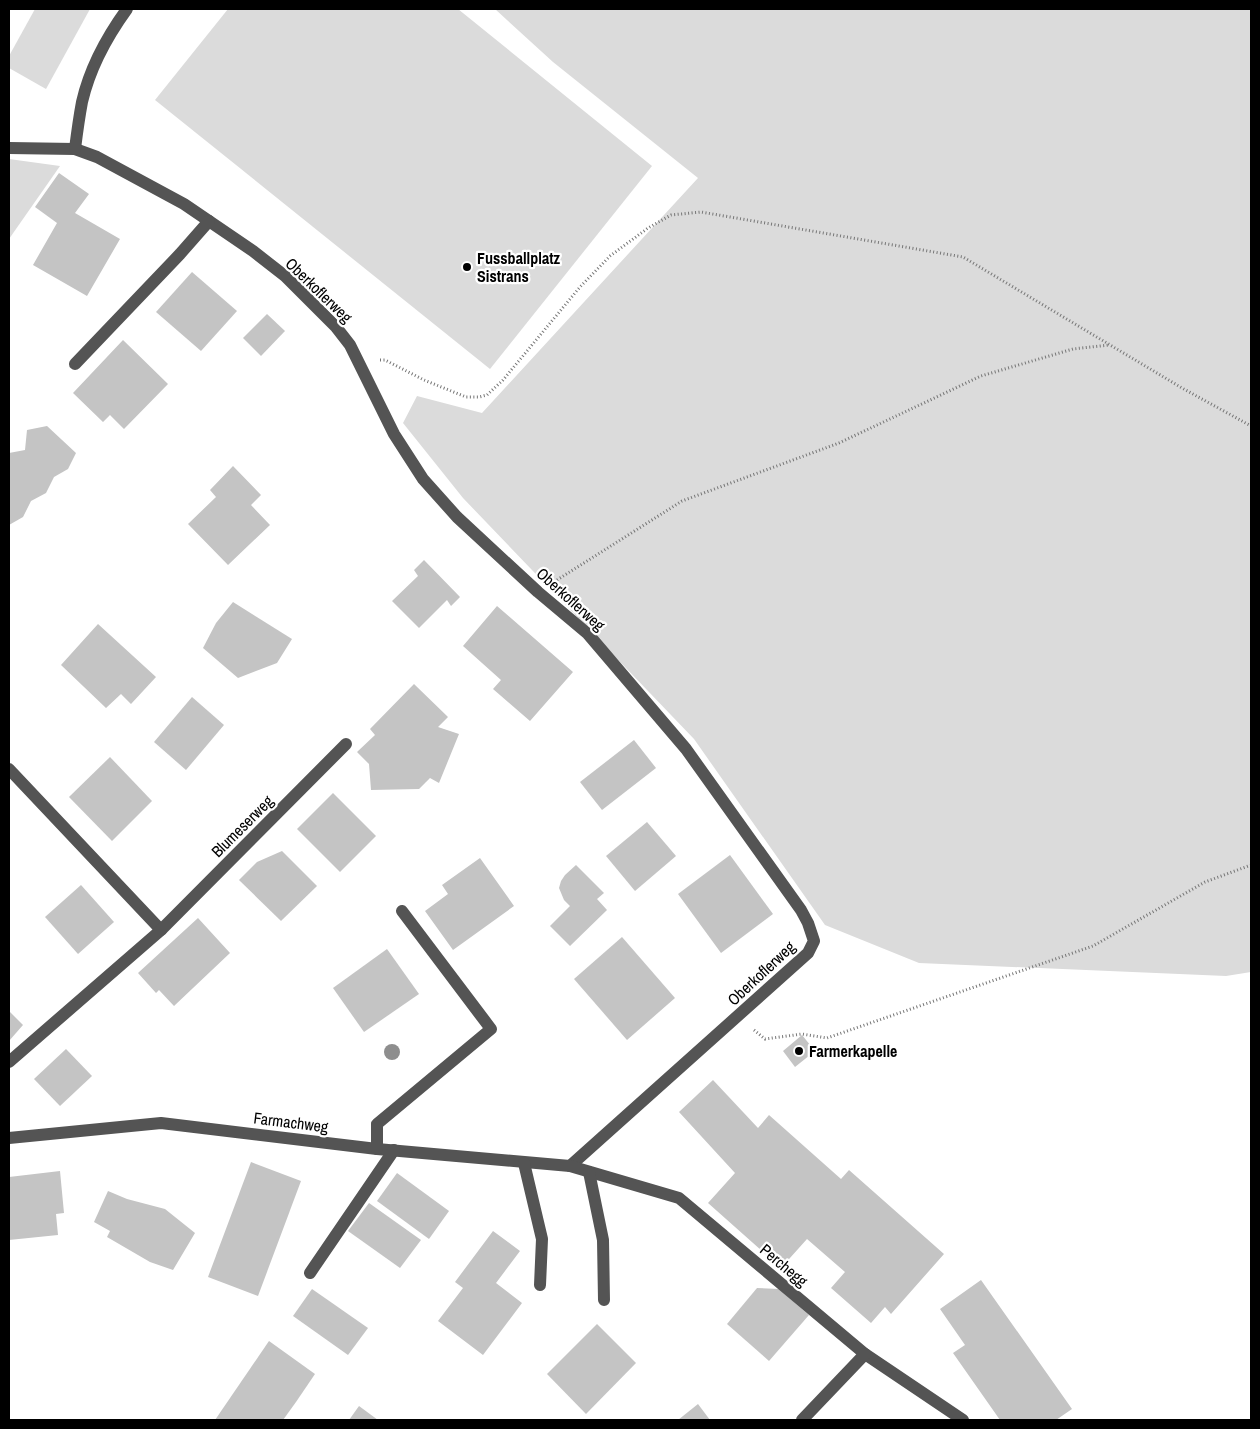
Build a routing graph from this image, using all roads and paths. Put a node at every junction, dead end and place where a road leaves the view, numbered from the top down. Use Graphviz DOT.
graph roads {
  1 [pos="128,9"];
  2 [pos="9,148"];
  3 [pos="75,149"];
  4 [pos="209,221"];
  5 [pos="1109,345"];
  6 [pos="360,363"];
  7 [pos="75,364"];
  8 [pos="1251,426"];
  9 [pos="538,592"];
  10 [pos="346,744"];
  11 [pos="9,769"];
  12 [pos="1251,865"];
  13 [pos="402,911"];
  14 [pos="160,930"];
  15 [pos="738,1017"];
  16 [pos="9,1062"];
  17 [pos="9,1138"];
  18 [pos="377,1149"];
  19 [pos="394,1150"];
  20 [pos="524,1163"];
  21 [pos="570,1166"];
  22 [pos="589,1172"];
  23 [pos="310,1273"];
  24 [pos="540,1285"];
  25 [pos="604,1300"];
  26 [pos="866,1354"];
  27 [pos="802,1420"];
  28 [pos="963,1420"];
  1 -- 3 [label="street"];
  2 -- 3 [label="street, Oberkoflerweg"];
  3 -- 4 [label="street, Oberkoflerweg"];
  4 -- 6 [label="street, Oberkoflerweg"];
  4 -- 7 [label="street"];
  5 -- 6 [label="path"];
  5 -- 8 [label="path"];
  5 -- 9 [label="path"];
  6 -- 9 [label="street, Oberkoflerweg"];
  9 -- 15 [label="street, Oberkoflerweg"];
  10 -- 14 [label="street, Blumeserweg"];
  11 -- 14 [label="street"];
  12 -- 15 [label="path"];
  13 -- 18 [label="street"];
  14 -- 16 [label="street, Blumeserweg"];
  15 -- 21 [label="street, Oberkoflerweg"];
  17 -- 18 [label="street, Farmachweg"];
  18 -- 19 [label="street, Farmachweg"];
  19 -- 20 [label="street, Farmachweg"];
  19 -- 23 [label="street"];
  20 -- 21 [label="street, Farmachweg"];
  20 -- 24 [label="street"];
  21 -- 22 [label="street, Perchegg"];
  22 -- 25 [label="street"];
  22 -- 26 [label="street, Perchegg"];
  26 -- 27 [label="street"];
  26 -- 28 [label="street, Perchegg"];
}
